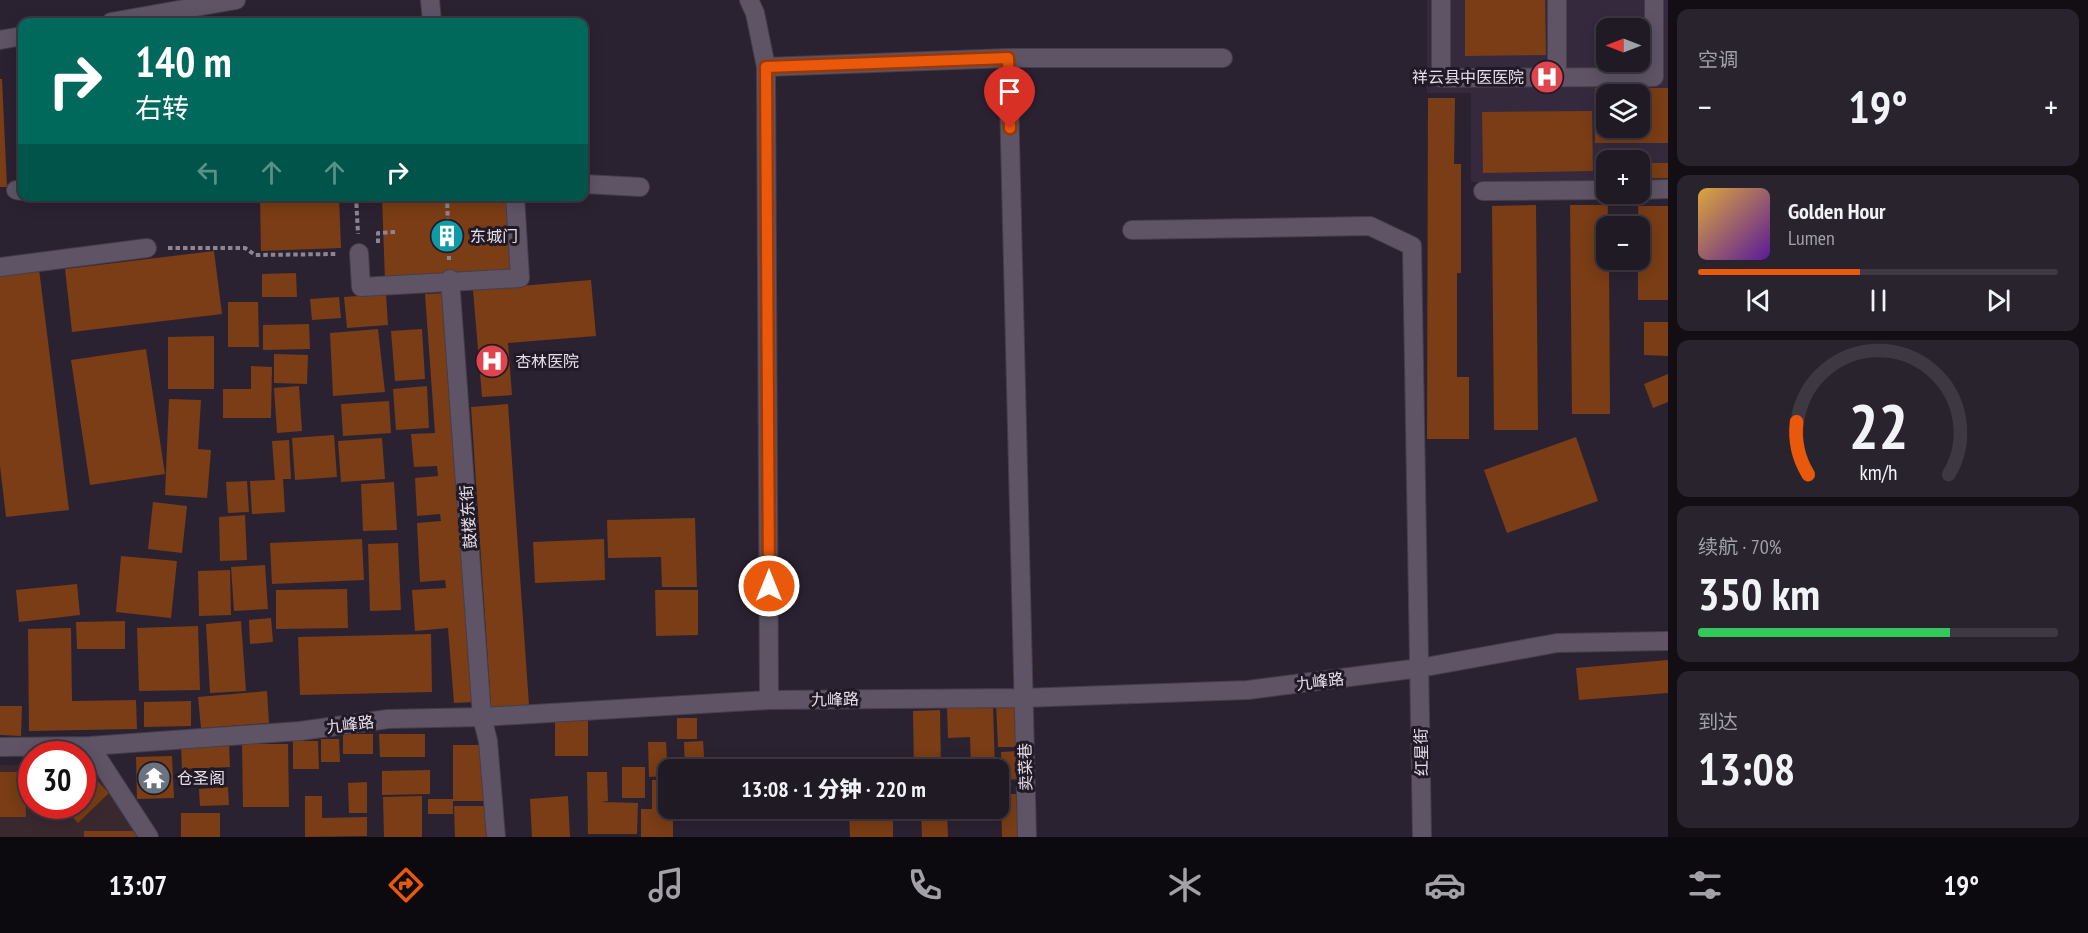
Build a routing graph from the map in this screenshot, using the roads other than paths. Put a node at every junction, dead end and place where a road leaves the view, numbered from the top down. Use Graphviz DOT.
graph roads {
  1 [pos="236,0"];
  2 [pos="430,0"];
  3 [pos="749,0"];
  4 [pos="1441,0"];
  5 [pos="1557,0"];
  6 [pos="1654,0"];
  7 [pos="134,18"];
  8 [pos="432,18"];
  9 [pos="18,37"];
  10 [pos="0,40"];
  11 [pos="1008,58"];
  12 [pos="1223,58"];
  13 [pos="766,67"];
  14 [pos="1557,77"];
  15 [pos="1661,77"];
  16 [pos="588,184"];
  17 [pos="640,187"];
  18 [pos="1668,189"];
  19 [pos="1596,190"];
  20 [pos="1650,190"];
  21 [pos="1483,191"];
  22 [pos="515,201"];
  23 [pos="1132,230"];
  24 [pos="147,248"];
  25 [pos="359,253"];
  26 [pos="0,267"];
  27 [pos="450,281"];
  28 [pos="1668,641"];
  29 [pos="1420,668"];
  30 [pos="1023,698"];
  31 [pos="769,700"];
  32 [pos="482,717"];
  33 [pos="96,746"];
  34 [pos="0,747"];
  35 [pos="18,747"];
  36 [pos="96,755"];
  37 [pos="149,837"];
  38 [pos="496,837"];
  39 [pos="1027,837"];
  40 [pos="1422,837"];
  1 -- 7 [label="street"];
  2 -- 8 [label="street"];
  3 -- 13 [label="street"];
  4 -- 14 [label="street"];
  5 -- 14 [label="street"];
  6 -- 15 [label="street"];
  9 -- 10 [label="street"];
  11 -- 12 [label="street"];
  11 -- 13 [label="street"];
  11 -- 30 [label="street, 卖菜巷"];
  13 -- 31 [label="street"];
  14 -- 15 [label="street"];
  16 -- 17 [label="street"];
  18 -- 20 [label="street"];
  19 -- 21 [label="street"];
  22 -- 27 [label="street"];
  23 -- 29 [label="street, 红星街"];
  24 -- 26 [label="street"];
  25 -- 27 [label="street"];
  27 -- 32 [label="street, 鼓楼东街"];
  28 -- 29 [label="street, 九峰路"];
  29 -- 30 [label="street, 九峰路"];
  29 -- 40 [label="street, 红星街"];
  30 -- 31 [label="street, 九峰路"];
  30 -- 39 [label="street, 卖菜巷"];
  31 -- 32 [label="street, 九峰路"];
  32 -- 33 [label="street, 九峰路"];
  32 -- 38 [label="street, 鼓楼东街"];
  34 -- 35 [label="street, 九峰路"];
  36 -- 37 [label="street"];
}
